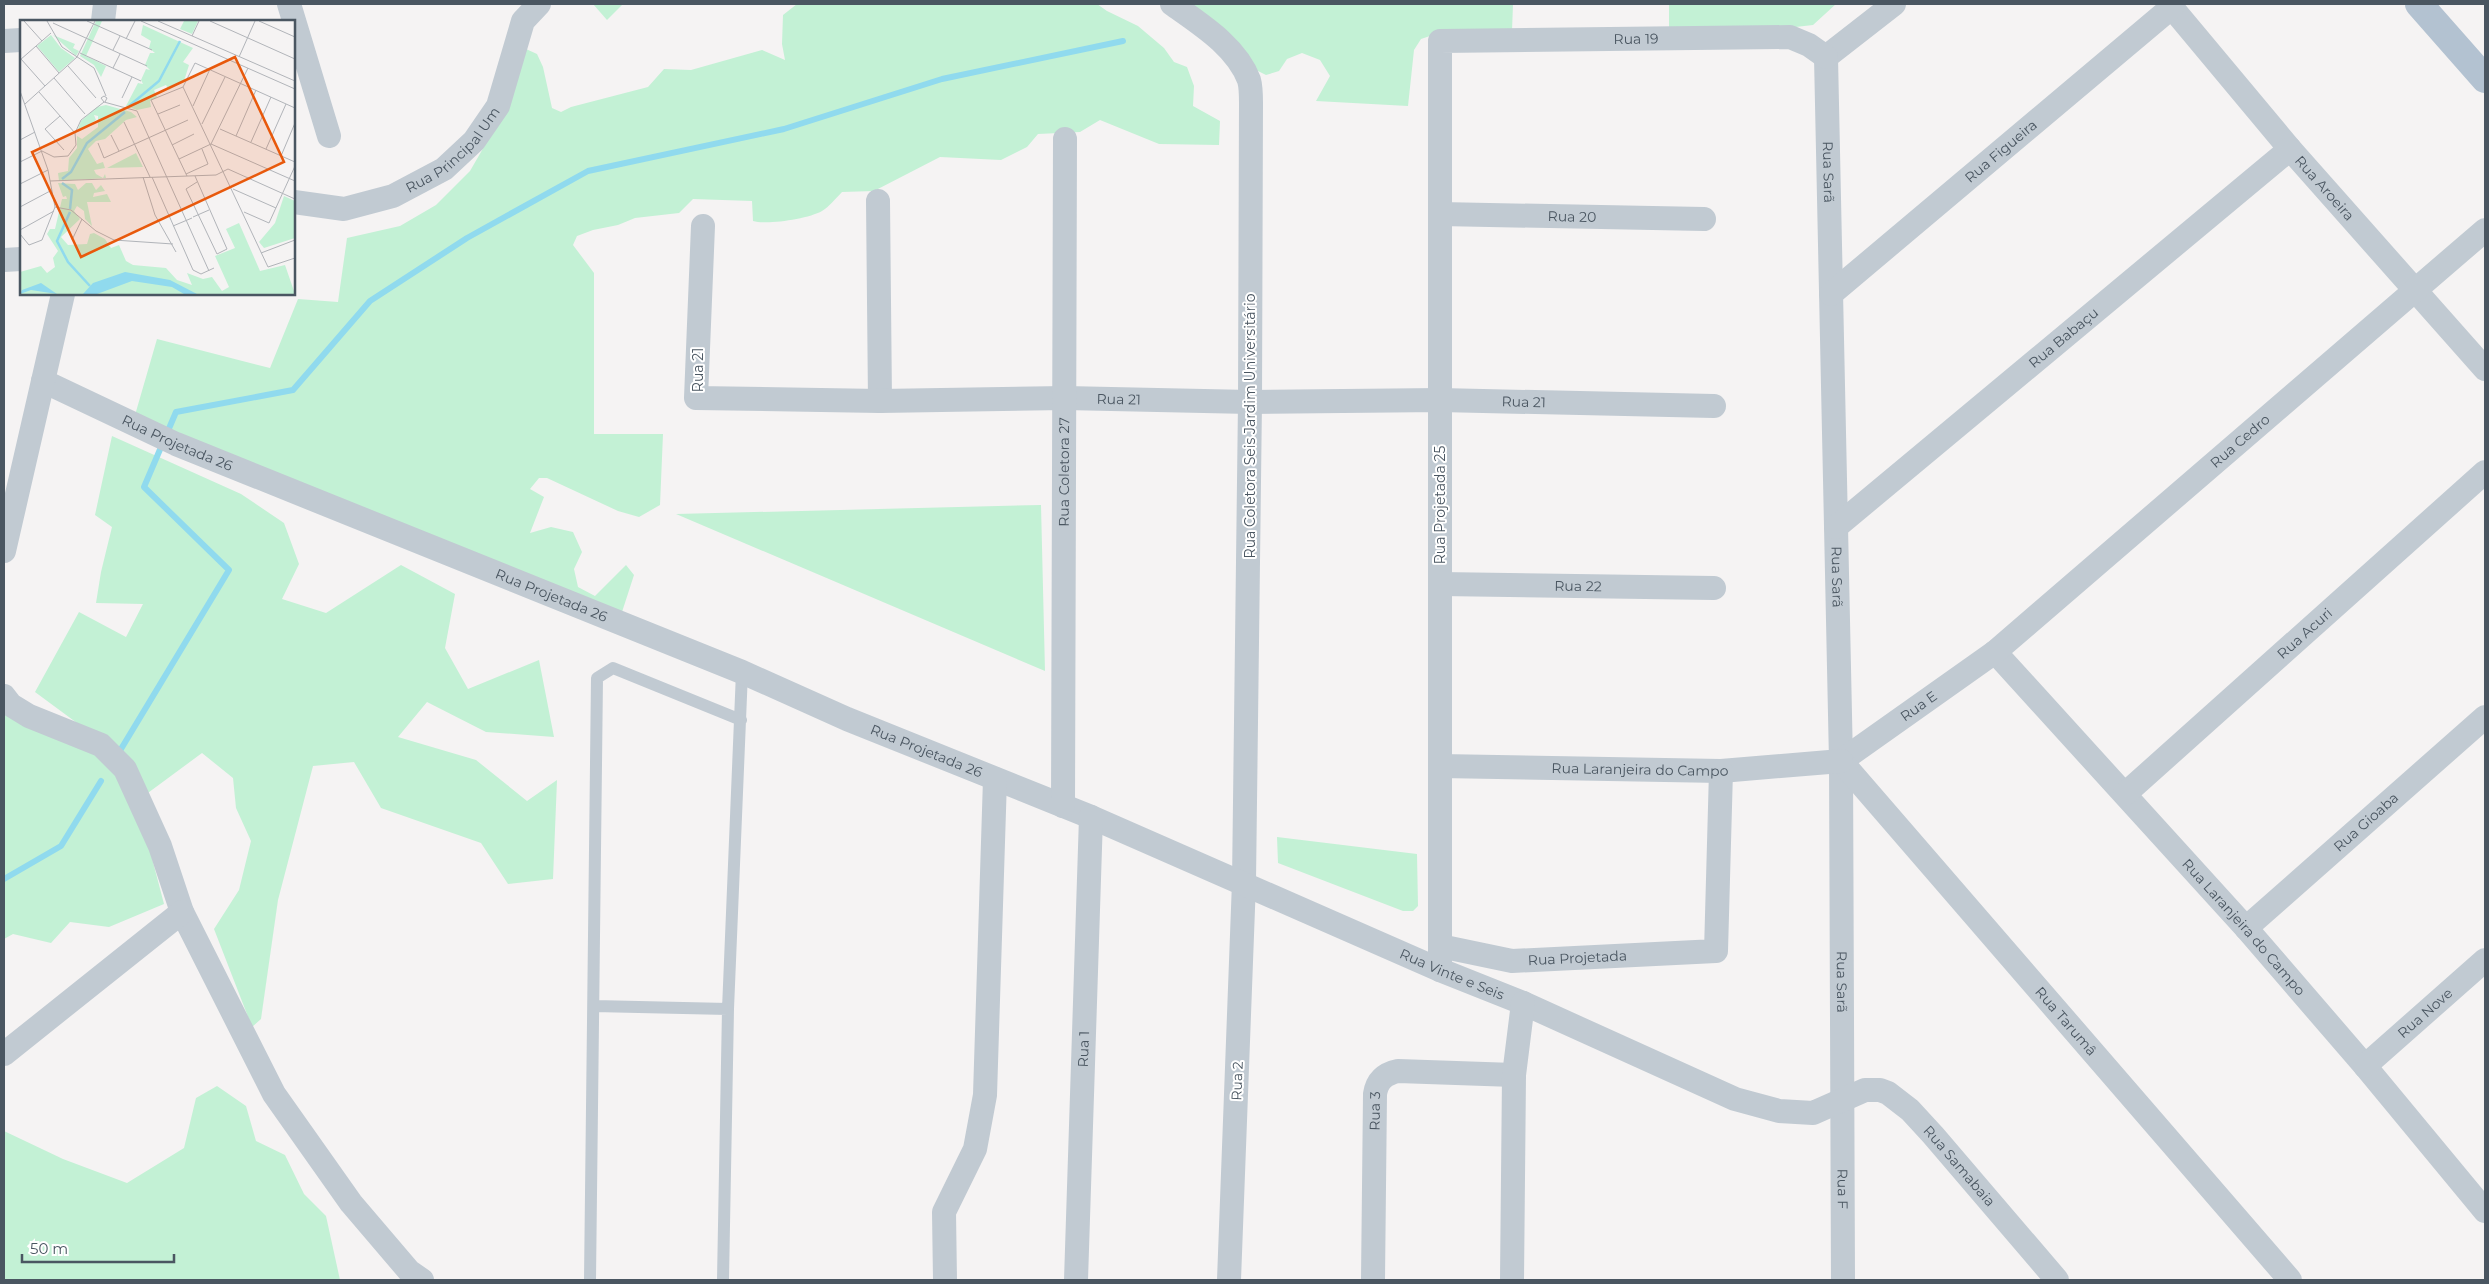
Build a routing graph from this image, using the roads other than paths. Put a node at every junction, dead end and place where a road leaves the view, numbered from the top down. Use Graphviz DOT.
graph roads {
  1 [pos="105,4"];
  2 [pos="289,4"];
  3 [pos="539,4"];
  4 [pos="1172,4"];
  5 [pos="1894,4"];
  6 [pos="2419,4"];
  7 [pos="2171,5"];
  8 [pos="521,12"];
  9 [pos="103,20"];
  10 [pos="294,20"];
  11 [pos="295,24"];
  12 [pos="20,40"];
  13 [pos="4,41"];
  14 [pos="1440,41"];
  15 [pos="1826,57"];
  16 [pos="2485,79"];
  17 [pos="329,136"];
  18 [pos="1065,139"];
  19 [pos="2290,148"];
  20 [pos="878,201"];
  21 [pos="295,202"];
  22 [pos="1440,214"];
  23 [pos="1704,219"];
  24 [pos="703,226"];
  25 [pos="2485,230"];
  26 [pos="20,259"];
  27 [pos="4,260"];
  28 [pos="2415,289"];
  29 [pos="1831,294"];
  30 [pos="63,295"];
  31 [pos="2485,369"];
  32 [pos="43,381"];
  33 [pos="1065,398"];
  34 [pos="1440,400"];
  35 [pos="880,402"];
  36 [pos="1250,402"];
  37 [pos="1714,406"];
  38 [pos="2485,472"];
  39 [pos="11,480"];
  40 [pos="1836,527"];
  41 [pos="4,551"];
  42 [pos="1440,584"];
  43 [pos="1714,588"];
  44 [pos="1995,652"];
  45 [pos="742,672"];
  46 [pos="4,696"];
  47 [pos="2485,717"];
  48 [pos="741,720"];
  49 [pos="1841,761"];
  50 [pos="1440,766"];
  51 [pos="1721,771"];
  52 [pos="995,779"];
  53 [pos="2125,794"];
  54 [pos="1063,806"];
  55 [pos="1091,817"];
  56 [pos="1244,882"];
  57 [pos="182,912"];
  58 [pos="2246,928"];
  59 [pos="1440,946"];
  60 [pos="2485,960"];
  61 [pos="1440,970"];
  62 [pos="1523,1003"];
  63 [pos="594,1006"];
  64 [pos="728,1009"];
  65 [pos="4,1054"];
  66 [pos="2365,1066"];
  67 [pos="1514,1075"];
  68 [pos="1843,1098"];
  69 [pos="2483,1205"];
  70 [pos="422,1280"];
  71 [pos="590,1280"];
  72 [pos="723,1280"];
  73 [pos="945,1280"];
  74 [pos="1076,1280"];
  75 [pos="1230,1280"];
  76 [pos="1373,1280"];
  77 [pos="1512,1280"];
  78 [pos="1843,1280"];
  79 [pos="2057,1280"];
  80 [pos="2290,1280"];
  1 -- 9 [label="street"];
  2 -- 10 [label="street"];
  3 -- 8 [label="street, Rua Principal Um"];
  4 -- 36 [label="street, Rua Coletora Seis Jardim Universitário"];
  5 -- 15 [label="street"];
  6 -- 16 [label="main road"];
  7 -- 19 [label="street, Rua Aroeira"];
  7 -- 29 [label="street, Rua Figueira"];
  8 -- 21 [label="street, Rua Principal Um"];
  11 -- 17 [label="street"];
  12 -- 13 [label="street"];
  14 -- 15 [label="street, Rua 19"];
  14 -- 22 [label="street, Rua Projetada 25"];
  15 -- 29 [label="street, Rua Sarã"];
  18 -- 33 [label="street, Rua Coletora 27"];
  19 -- 28 [label="street, Rua Aroeira"];
  19 -- 40 [label="street, Rua Babaçu"];
  20 -- 35 [label="street"];
  22 -- 23 [label="street, Rua 20"];
  22 -- 34 [label="street, Rua Projetada 25"];
  24 -- 35 [label="street, Rua 21"];
  25 -- 28 [label="street, Rua Cedro"];
  26 -- 27 [label="street"];
  28 -- 31 [label="street, Rua Aroeira"];
  28 -- 44 [label="street, Rua Cedro"];
  29 -- 40 [label="street, Rua Sarã"];
  30 -- 32 [label="street"];
  32 -- 39 [label="street"];
  32 -- 45 [label="street, Rua Projetada 26"];
  33 -- 35 [label="street, Rua 21"];
  33 -- 36 [label="street, Rua 21"];
  33 -- 54 [label="street, Rua Coletora 27"];
  34 -- 36 [label="street, Rua 21"];
  34 -- 37 [label="street, Rua 21"];
  34 -- 42 [label="street, Rua Projetada 25"];
  36 -- 56 [label="street, Rua Coletora Seis Jardim Universitário"];
  38 -- 53 [label="street, Rua Acuri"];
  39 -- 41 [label="street"];
  40 -- 49 [label="street, Rua Sarã"];
  42 -- 43 [label="street, Rua 22"];
  42 -- 50 [label="street, Rua Projetada 25"];
  44 -- 49 [label="street, Rua E"];
  44 -- 53 [label="street, Rua Laranjeira do Campo"];
  45 -- 48 [label="lane"];
  45 -- 52 [label="street, Rua Projetada 26"];
  46 -- 57 [label="street"];
  47 -- 58 [label="street, Rua Gioaba"];
  48 -- 63 [label="lane"];
  48 -- 64 [label="lane"];
  49 -- 51 [label="street, Rua Laranjeira do Campo"];
  49 -- 68 [label="street, Rua Sarã"];
  49 -- 80 [label="street, Rua Tarumâ"];
  50 -- 51 [label="street, Rua Laranjeira do Campo"];
  50 -- 59 [label="street, Rua Projetada 25"];
  51 -- 59 [label="street, Rua Projetada"];
  52 -- 54 [label="street, Rua Projetada 26"];
  52 -- 73 [label="street"];
  53 -- 58 [label="street, Rua Laranjeira do Campo"];
  54 -- 55 [label="street, Rua Vinte e Seis"];
  55 -- 56 [label="street, Rua Vinte e Seis"];
  55 -- 74 [label="street, Rua 1"];
  56 -- 61 [label="street, Rua Vinte e Seis"];
  56 -- 75 [label="street, Rua 2"];
  57 -- 65 [label="street"];
  57 -- 70 [label="street"];
  58 -- 66 [label="street, Rua Laranjeira do Campo"];
  59 -- 61 [label="street, Rua Projetada 25"];
  60 -- 66 [label="street, Rua Nove"];
  61 -- 62 [label="street, Rua Vinte e Seis"];
  62 -- 67 [label="street"];
  62 -- 68 [label="street, Rua Vinte e Seis"];
  63 -- 64 [label="lane"];
  63 -- 71 [label="lane"];
  64 -- 72 [label="lane"];
  66 -- 69 [label="street, Rua Laranjeira do Campo"];
  67 -- 76 [label="street, Rua 3"];
  67 -- 77 [label="street"];
  68 -- 78 [label="street, Rua F"];
  68 -- 79 [label="street, Rua Samabaia"];
}
